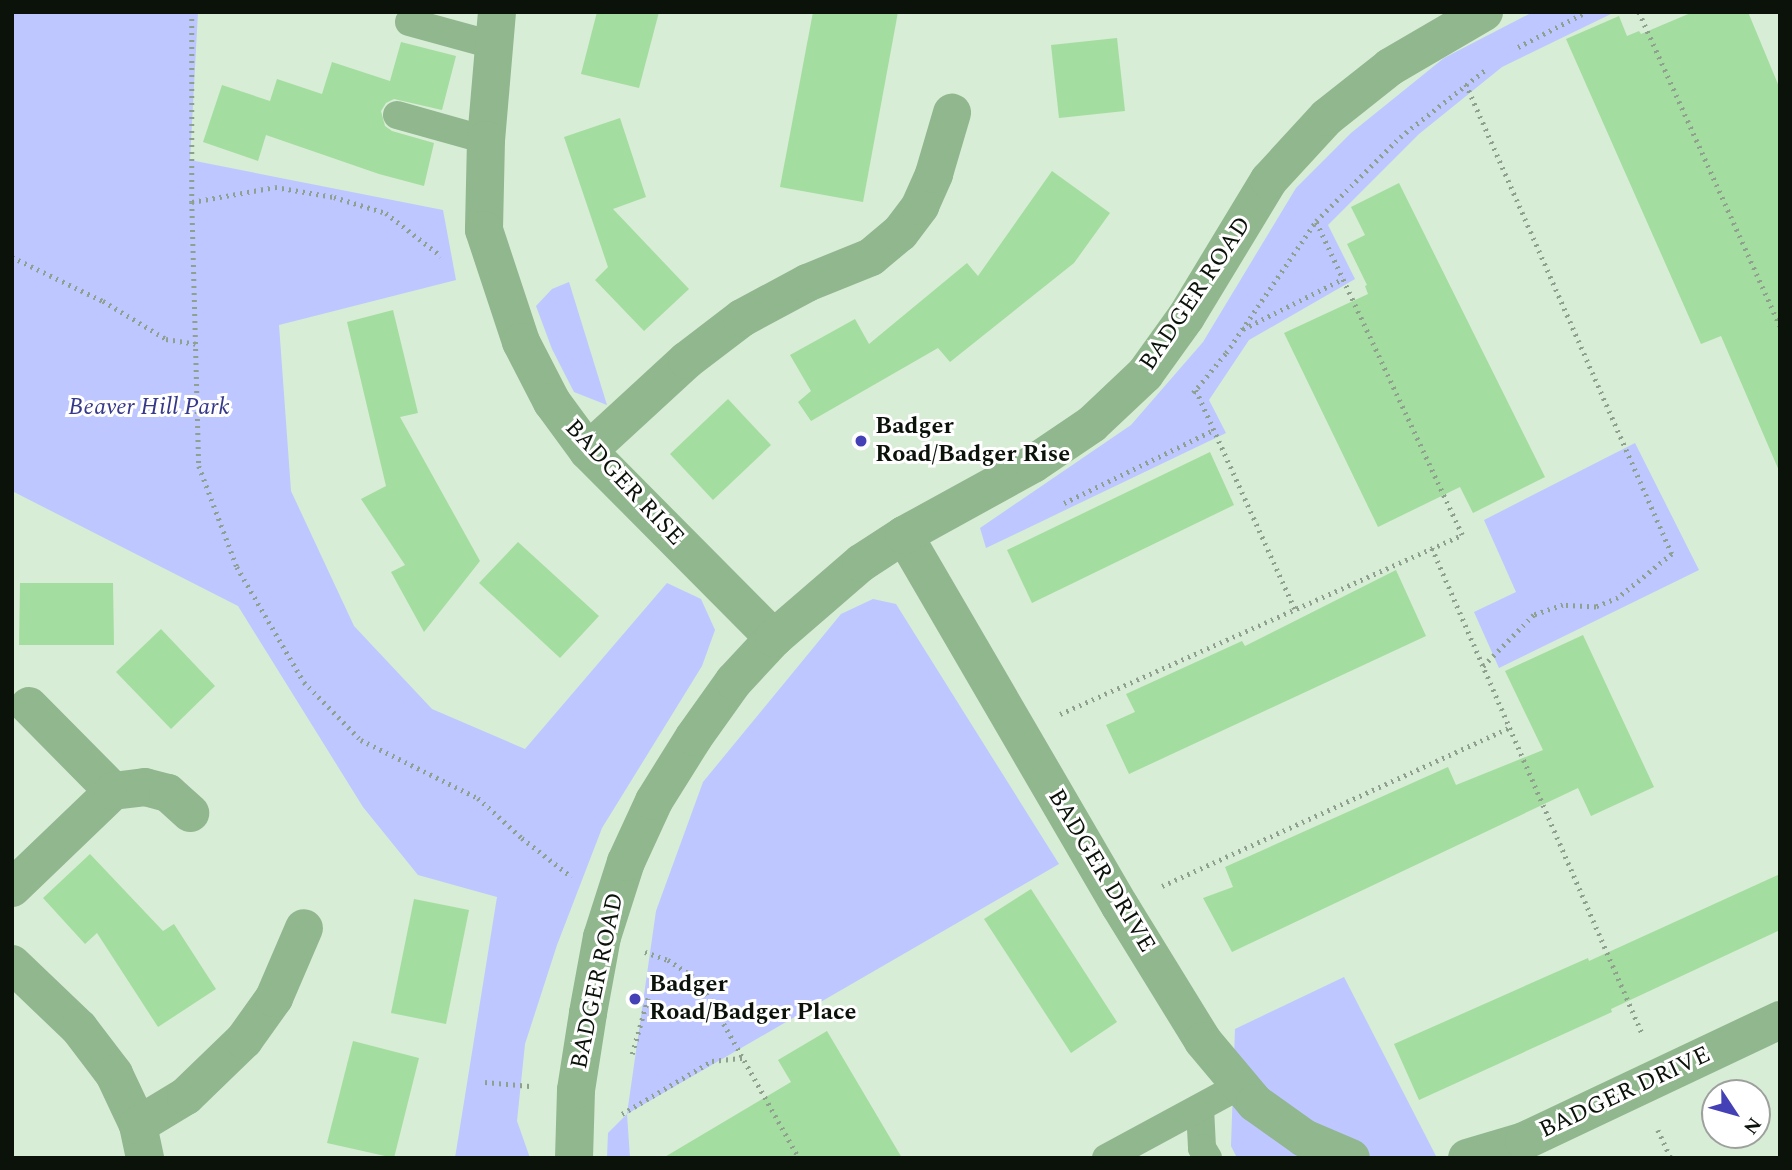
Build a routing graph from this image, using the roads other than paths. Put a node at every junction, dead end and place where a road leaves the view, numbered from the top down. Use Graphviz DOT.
graph roads {
  1 [pos="1484,12"];
  2 [pos="409,22"];
  3 [pos="495,29"];
  4 [pos="952,113"];
  5 [pos="397,115"];
  6 [pos="486,140"];
  7 [pos="588,451"];
  8 [pos="904,535"];
  9 [pos="774,638"];
  10 [pos="29,706"];
  11 [pos="113,791"];
  12 [pos="190,813"];
  13 [pos="12,888"];
  14 [pos="304,928"];
  15 [pos="12,964"];
  16 [pos="1780,1020"];
  17 [pos="1241,1085"];
  18 [pos="1200,1108"];
  19 [pos="141,1141"];
  20 [pos="574,1154"];
  21 [pos="1105,1158"];
  22 [pos="1208,1158"];
  23 [pos="1351,1158"];
  24 [pos="1467,1158"];
  1 -- 8 [label="street, BADGER ROAD"];
  2 -- 3 [label="lane, BADGER RISE"];
  3 -- 6 [label="street, BADGER RISE"];
  4 -- 7 [label="street"];
  5 -- 6 [label="lane"];
  6 -- 7 [label="street, BADGER RISE"];
  7 -- 9 [label="street, BADGER RISE"];
  8 -- 9 [label="street, BADGER ROAD"];
  8 -- 17 [label="street, BADGER DRIVE"];
  9 -- 20 [label="street, BADGER ROAD"];
  10 -- 11 [label="street"];
  11 -- 12 [label="street"];
  11 -- 13 [label="street"];
  14 -- 19 [label="street"];
  15 -- 19 [label="street"];
  16 -- 24 [label="street, BADGER DRIVE"];
  17 -- 18 [label="lane"];
  17 -- 23 [label="street, BADGER DRIVE"];
  18 -- 21 [label="lane"];
  18 -- 22 [label="lane"];
}
